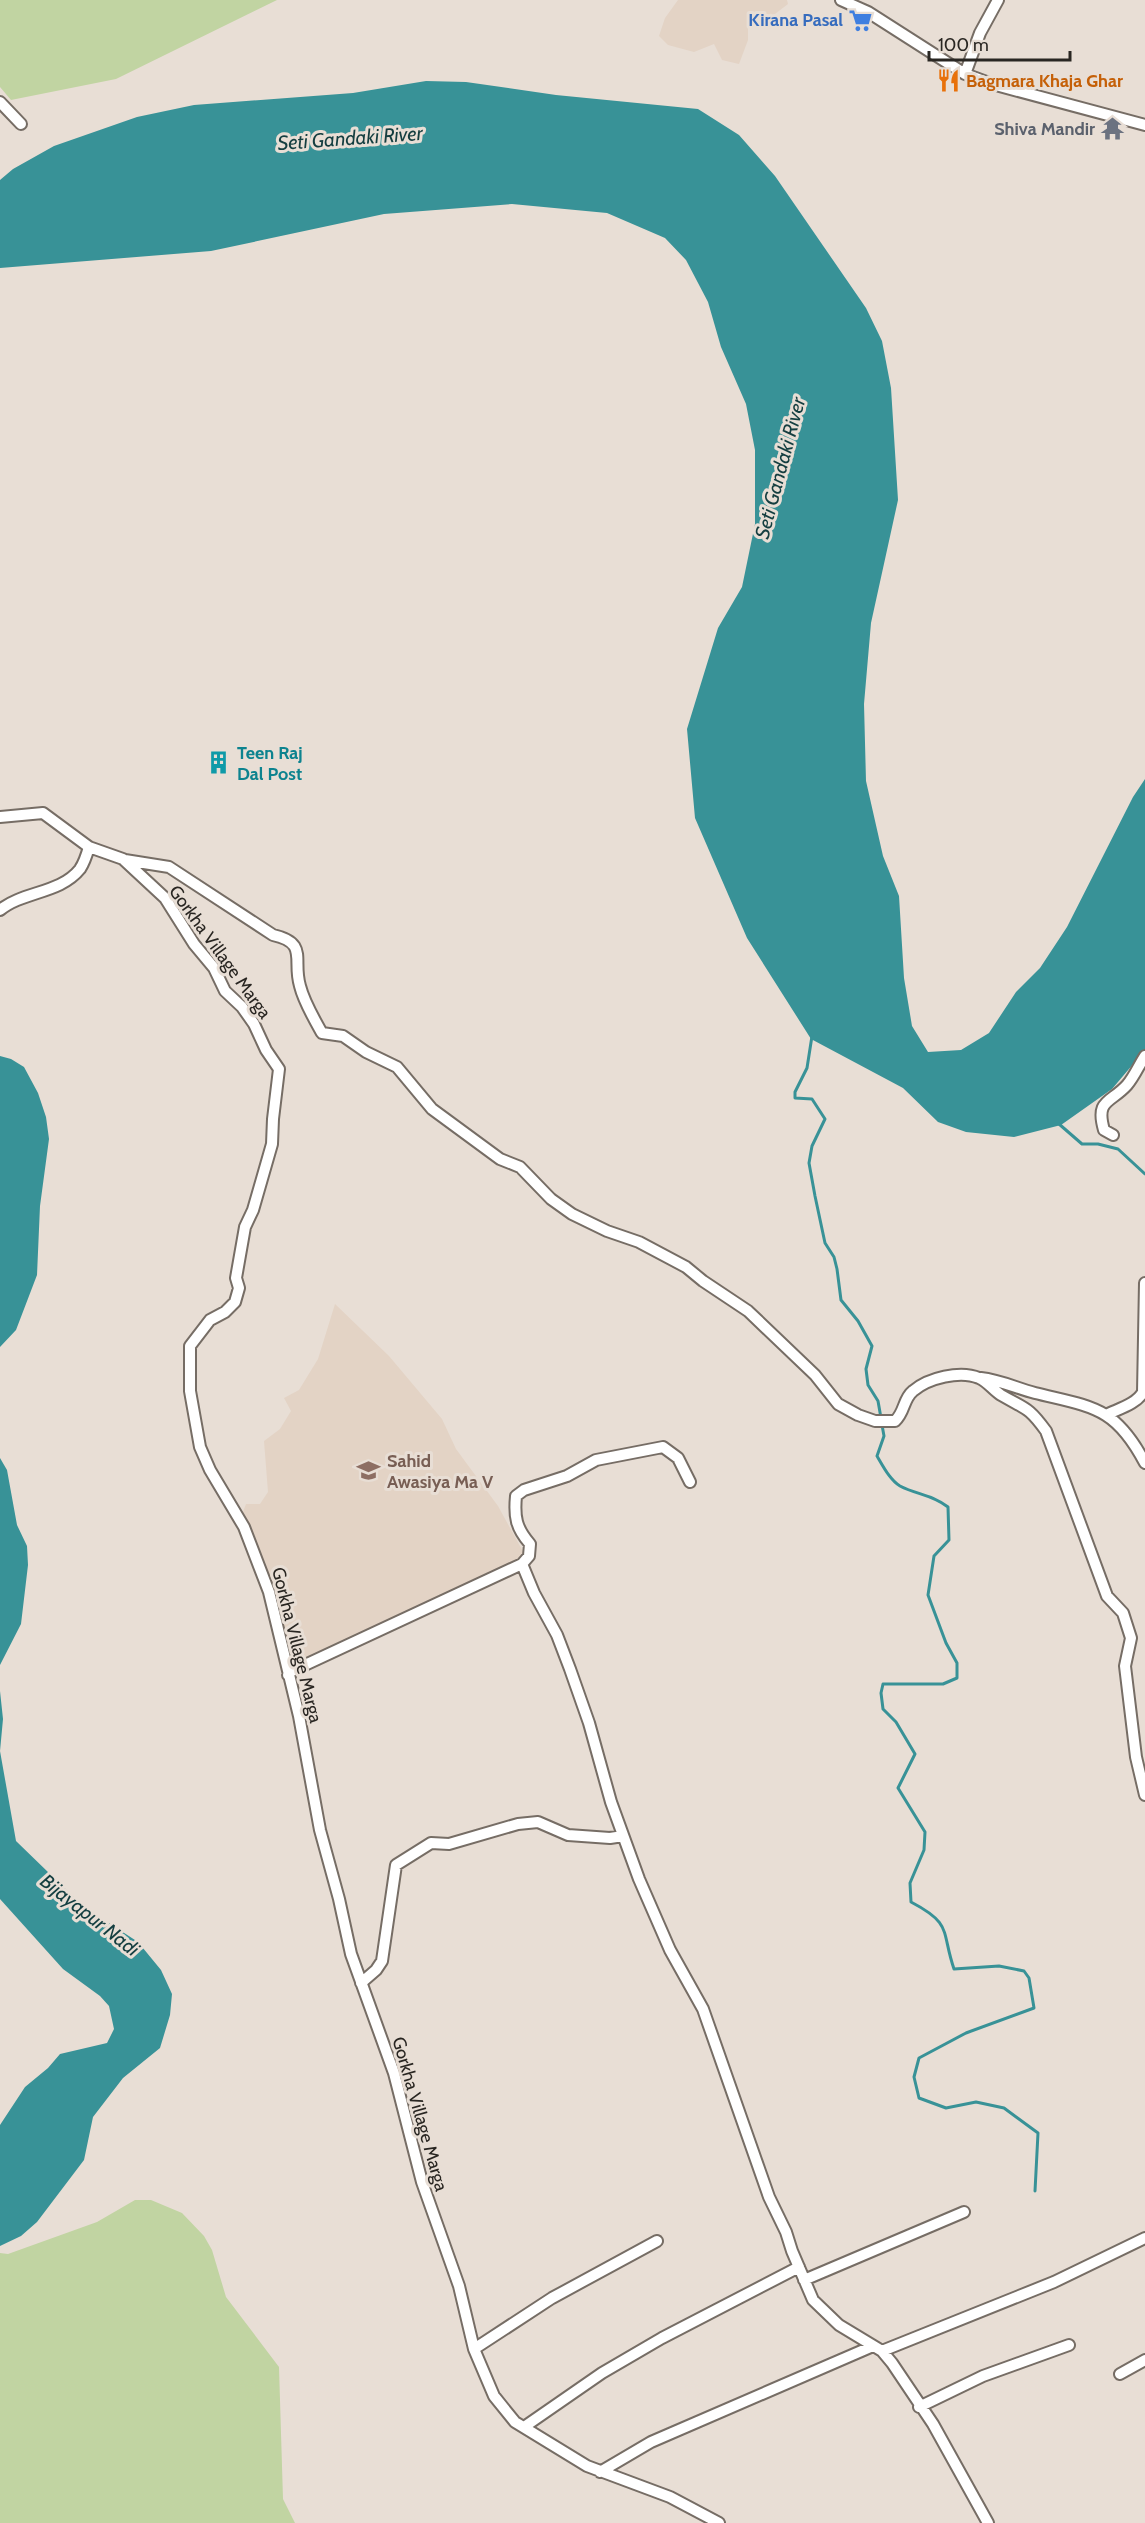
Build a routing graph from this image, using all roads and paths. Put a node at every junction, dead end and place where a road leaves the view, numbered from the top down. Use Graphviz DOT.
graph roads {
  1 [pos="841,0"];
  2 [pos="998,0"];
  3 [pos="965,74"];
  4 [pos="0,102"];
  5 [pos="21,124"];
  6 [pos="1145,124"];
  7 [pos="0,817"];
  8 [pos="89,847"];
  9 [pos="123,859"];
  10 [pos="0,910"];
  11 [pos="1145,1056"];
  12 [pos="1113,1135"];
  13 [pos="1145,1283"];
  14 [pos="981,1378"];
  15 [pos="1106,1415"];
  16 [pos="1145,1463"];
  17 [pos="690,1482"];
  18 [pos="522,1564"];
  19 [pos="288,1676"];
  20 [pos="1145,1795"];
  21 [pos="623,1836"];
  22 [pos="361,1983"];
  23 [pos="964,2212"];
  24 [pos="1145,2238"];
  25 [pos="657,2241"];
  26 [pos="799,2267"];
  27 [pos="804,2280"];
  28 [pos="1069,2345"];
  29 [pos="877,2348"];
  30 [pos="474,2349"];
  31 [pos="1145,2360"];
  32 [pos="1120,2374"];
  33 [pos="919,2407"];
  34 [pos="524,2427"];
  35 [pos="600,2472"];
  36 [pos="718,2523"];
  37 [pos="988,2523"];
  1 -- 3 [label="street"];
  2 -- 3 [label="street"];
  3 -- 6 [label="street"];
  4 -- 5 [label="street"];
  7 -- 8 [label="street, Gorkha Village Marga"];
  8 -- 9 [label="street, Gorkha Village Marga"];
  8 -- 10 [label="street"];
  9 -- 14 [label="street"];
  9 -- 19 [label="street, Gorkha Village Marga"];
  11 -- 12 [label="street"];
  13 -- 15 [label="street"];
  14 -- 15 [label="street"];
  14 -- 20 [label="street"];
  15 -- 16 [label="street"];
  17 -- 18 [label="street"];
  18 -- 19 [label="street"];
  18 -- 21 [label="street"];
  19 -- 22 [label="street, Gorkha Village Marga"];
  21 -- 22 [label="street"];
  21 -- 26 [label="street"];
  22 -- 30 [label="street, Gorkha Village Marga"];
  23 -- 27 [label="street"];
  24 -- 29 [label="street"];
  25 -- 30 [label="street"];
  26 -- 27 [label="street"];
  26 -- 34 [label="street"];
  27 -- 29 [label="street"];
  28 -- 33 [label="street"];
  29 -- 33 [label="street"];
  29 -- 35 [label="street"];
  30 -- 34 [label="street, Gorkha Village Marga"];
  31 -- 32 [label="street"];
  33 -- 37 [label="street"];
  34 -- 35 [label="street, Gorkha Village Marga"];
  35 -- 36 [label="street, Gorkha Village Marga"];
}
